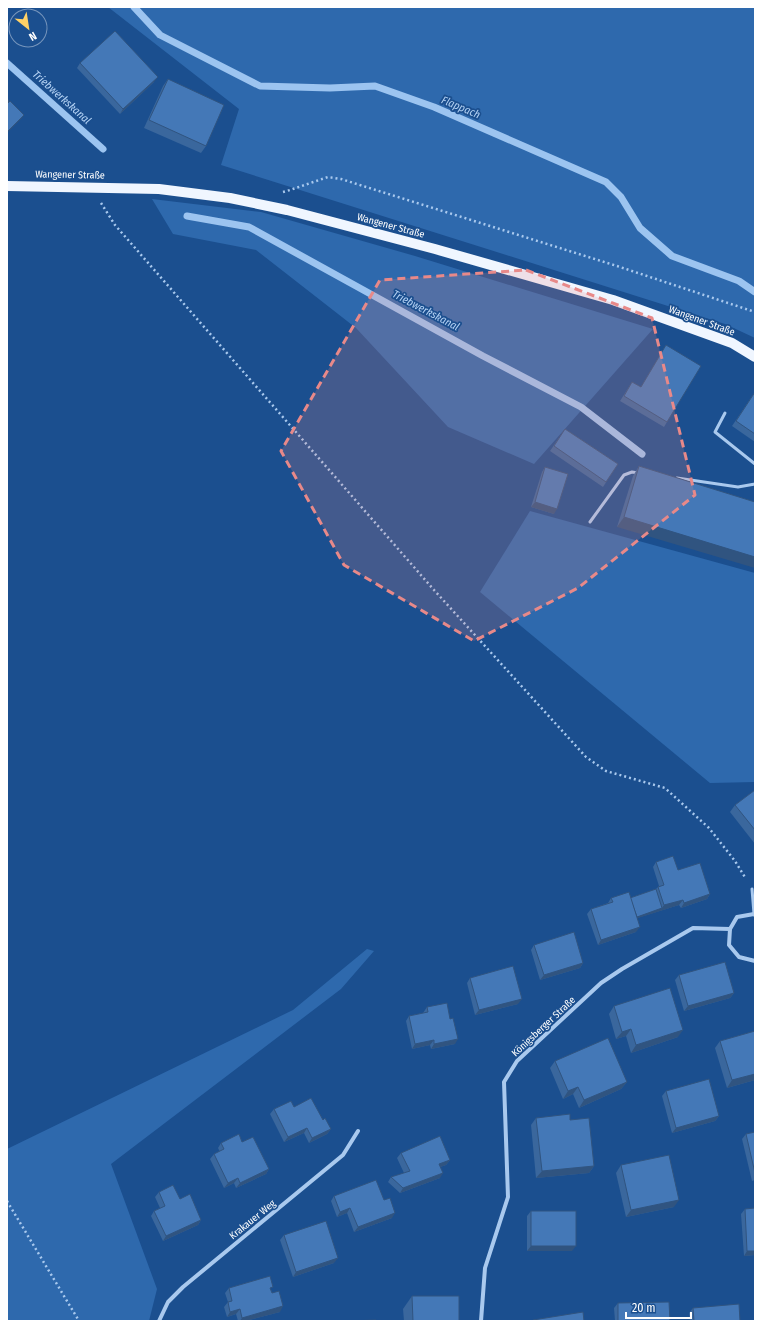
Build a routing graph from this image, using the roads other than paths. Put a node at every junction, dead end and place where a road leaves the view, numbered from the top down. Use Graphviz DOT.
graph roads {
  1 [pos="7,186"];
  2 [pos="755,357"];
  3 [pos="725,413"];
  4 [pos="755,464"];
  5 [pos="640,473"];
  6 [pos="670,478"];
  7 [pos="755,484"];
  8 [pos="590,522"];
  9 [pos="752,889"];
  10 [pos="754,914"];
  11 [pos="730,928"];
  12 [pos="755,961"];
  13 [pos="358,1131"];
  14 [pos="159,1321"];
  15 [pos="481,1321"];
  1 -- 2 [label="main road, Wangener Straße"];
  3 -- 4 [label="lane"];
  5 -- 8 [label="lane"];
  6 -- 7 [label="lane"];
  9 -- 10 [label="lane"];
  10 -- 11 [label="street"];
  11 -- 12 [label="street"];
  11 -- 15 [label="street, Königsberger Straße"];
  13 -- 14 [label="street, Krakauer Weg"];
}
